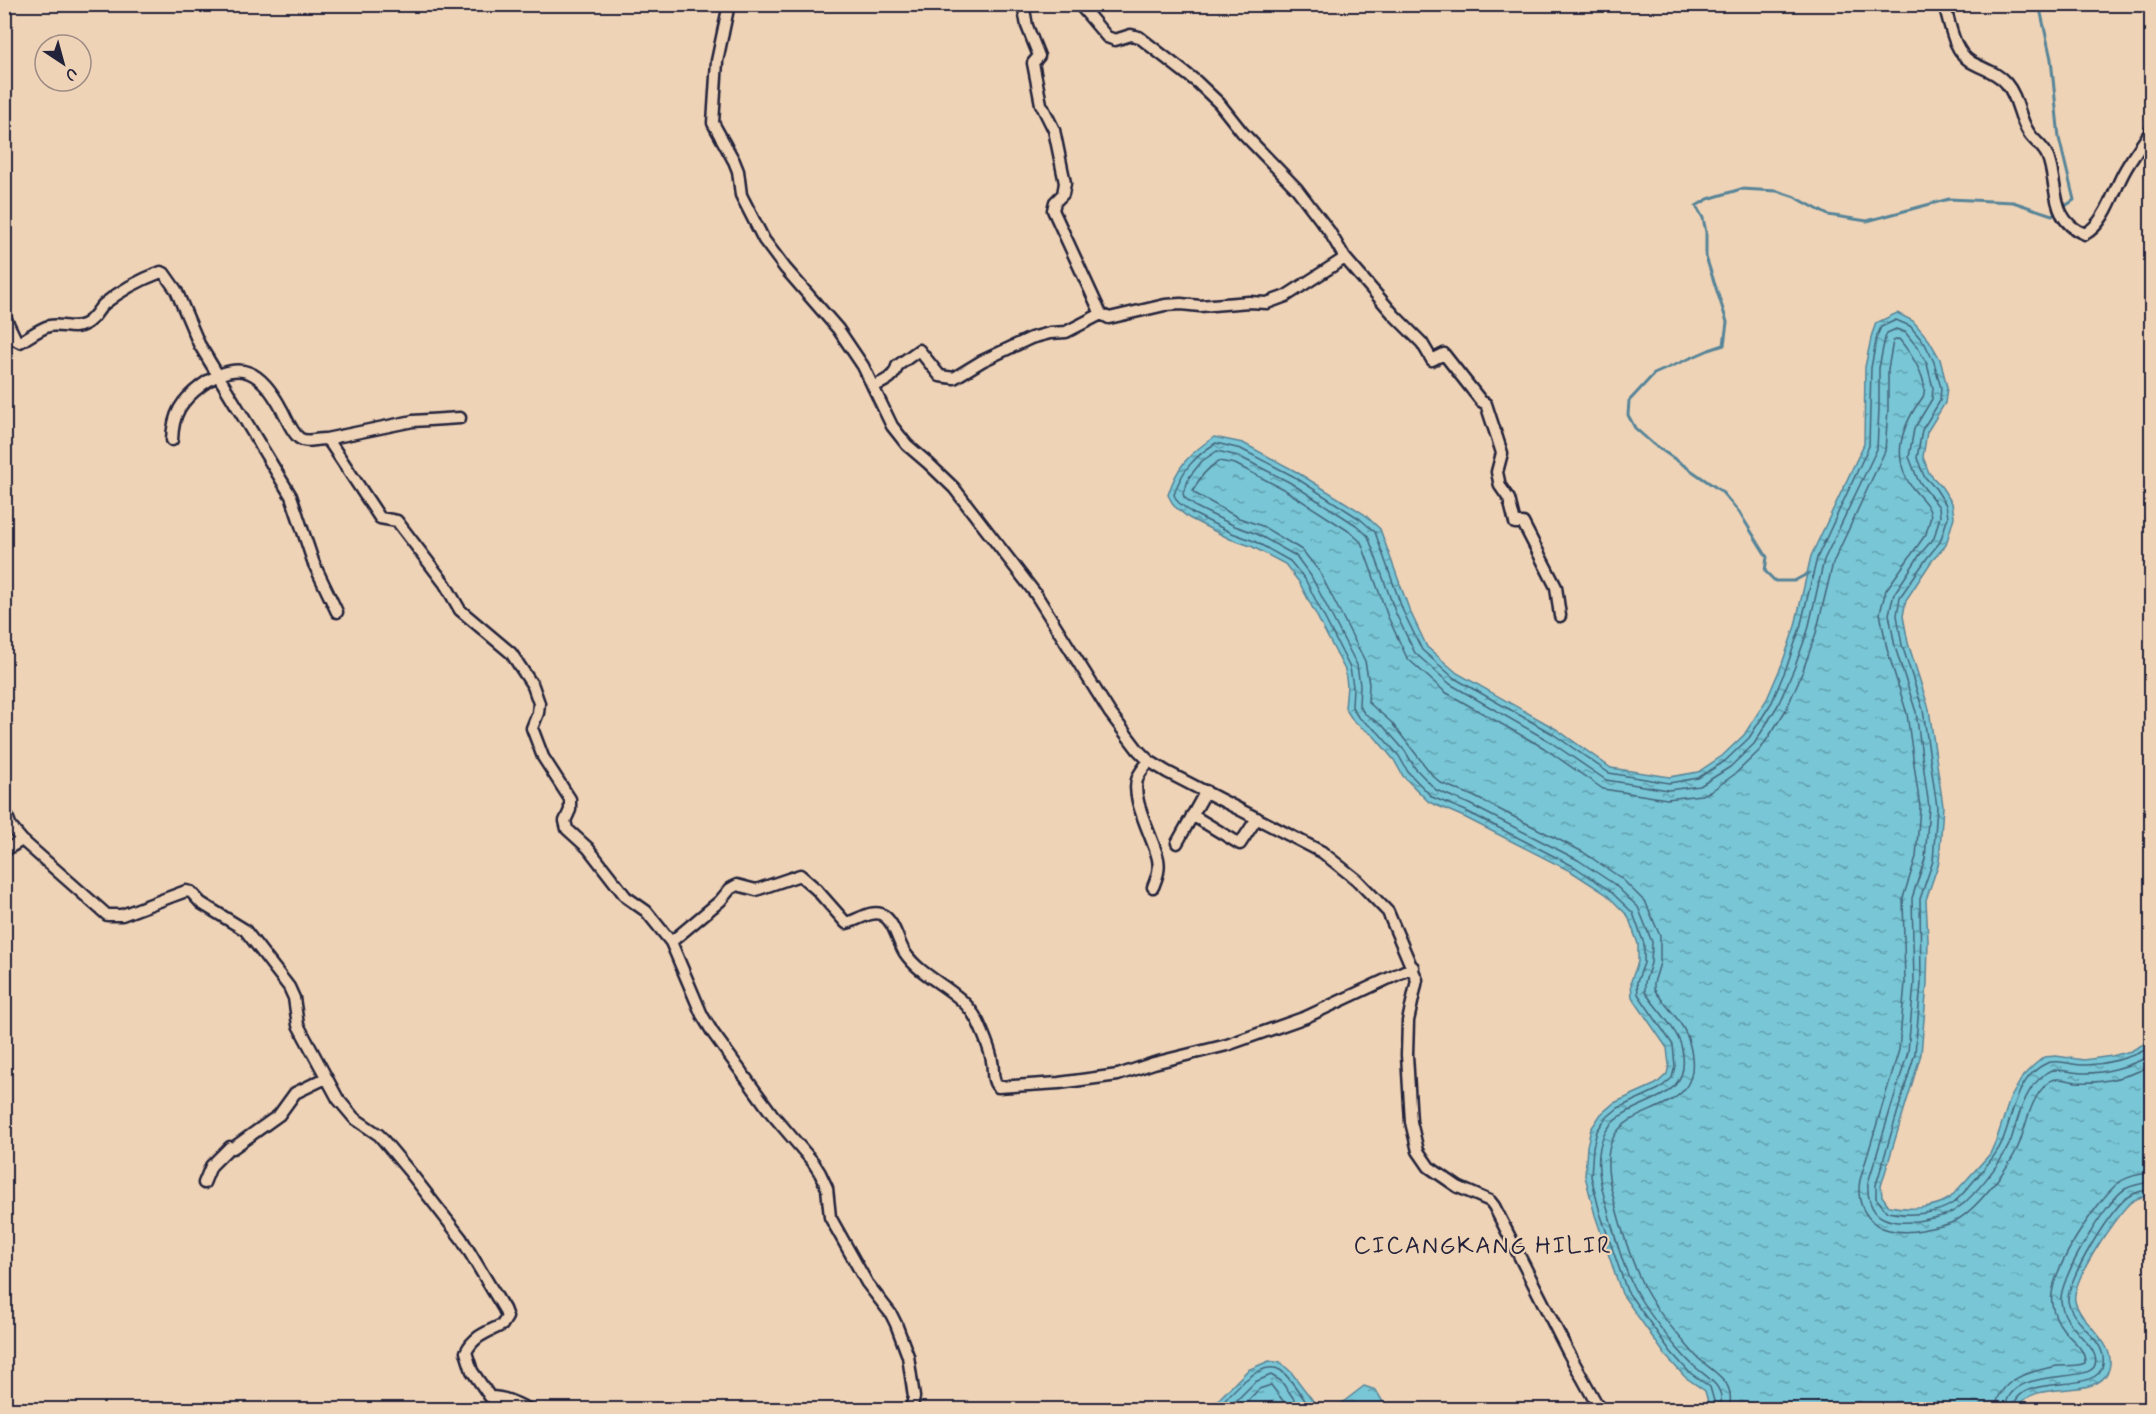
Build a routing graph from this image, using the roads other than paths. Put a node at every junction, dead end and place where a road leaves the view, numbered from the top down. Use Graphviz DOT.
graph roads {
  1 [pos="729,4"];
  2 [pos="1023,4"];
  3 [pos="1079,4"];
  4 [pos="1944,4"];
  5 [pos="2151,129"];
  6 [pos="1345,258"];
  7 [pos="1101,314"];
  8 [pos="4,315"];
  9 [pos="218,374"];
  10 [pos="873,387"];
  11 [pos="460,418"];
  12 [pos="327,439"];
  13 [pos="172,440"];
  14 [pos="337,612"];
  15 [pos="1560,616"];
  16 [pos="1149,761"];
  17 [pos="1206,791"];
  18 [pos="4,808"];
  19 [pos="1192,815"];
  20 [pos="1257,818"];
  21 [pos="22,840"];
  22 [pos="1177,843"];
  23 [pos="4,851"];
  24 [pos="1153,887"];
  25 [pos="671,942"];
  26 [pos="1413,967"];
  27 [pos="326,1078"];
  28 [pos="204,1183"];
  29 [pos="530,1410"];
  30 [pos="911,1410"];
  31 [pos="1600,1410"];
  1 -- 10 [label="street"];
  2 -- 7 [label="street"];
  3 -- 6 [label="street"];
  4 -- 5 [label="street"];
  6 -- 7 [label="street"];
  6 -- 15 [label="street"];
  7 -- 10 [label="street"];
  8 -- 9 [label="street"];
  9 -- 12 [label="street"];
  9 -- 13 [label="street"];
  9 -- 14 [label="street"];
  10 -- 16 [label="street"];
  11 -- 12 [label="street"];
  12 -- 25 [label="street"];
  16 -- 17 [label="street"];
  16 -- 24 [label="street"];
  17 -- 19 [label="street"];
  17 -- 20 [label="street"];
  18 -- 21 [label="street"];
  19 -- 20 [label="street"];
  19 -- 22 [label="street"];
  20 -- 26 [label="street"];
  21 -- 23 [label="street"];
  21 -- 27 [label="street"];
  25 -- 26 [label="street"];
  25 -- 30 [label="street"];
  26 -- 31 [label="street"];
  27 -- 28 [label="street"];
  27 -- 29 [label="street"];
}
